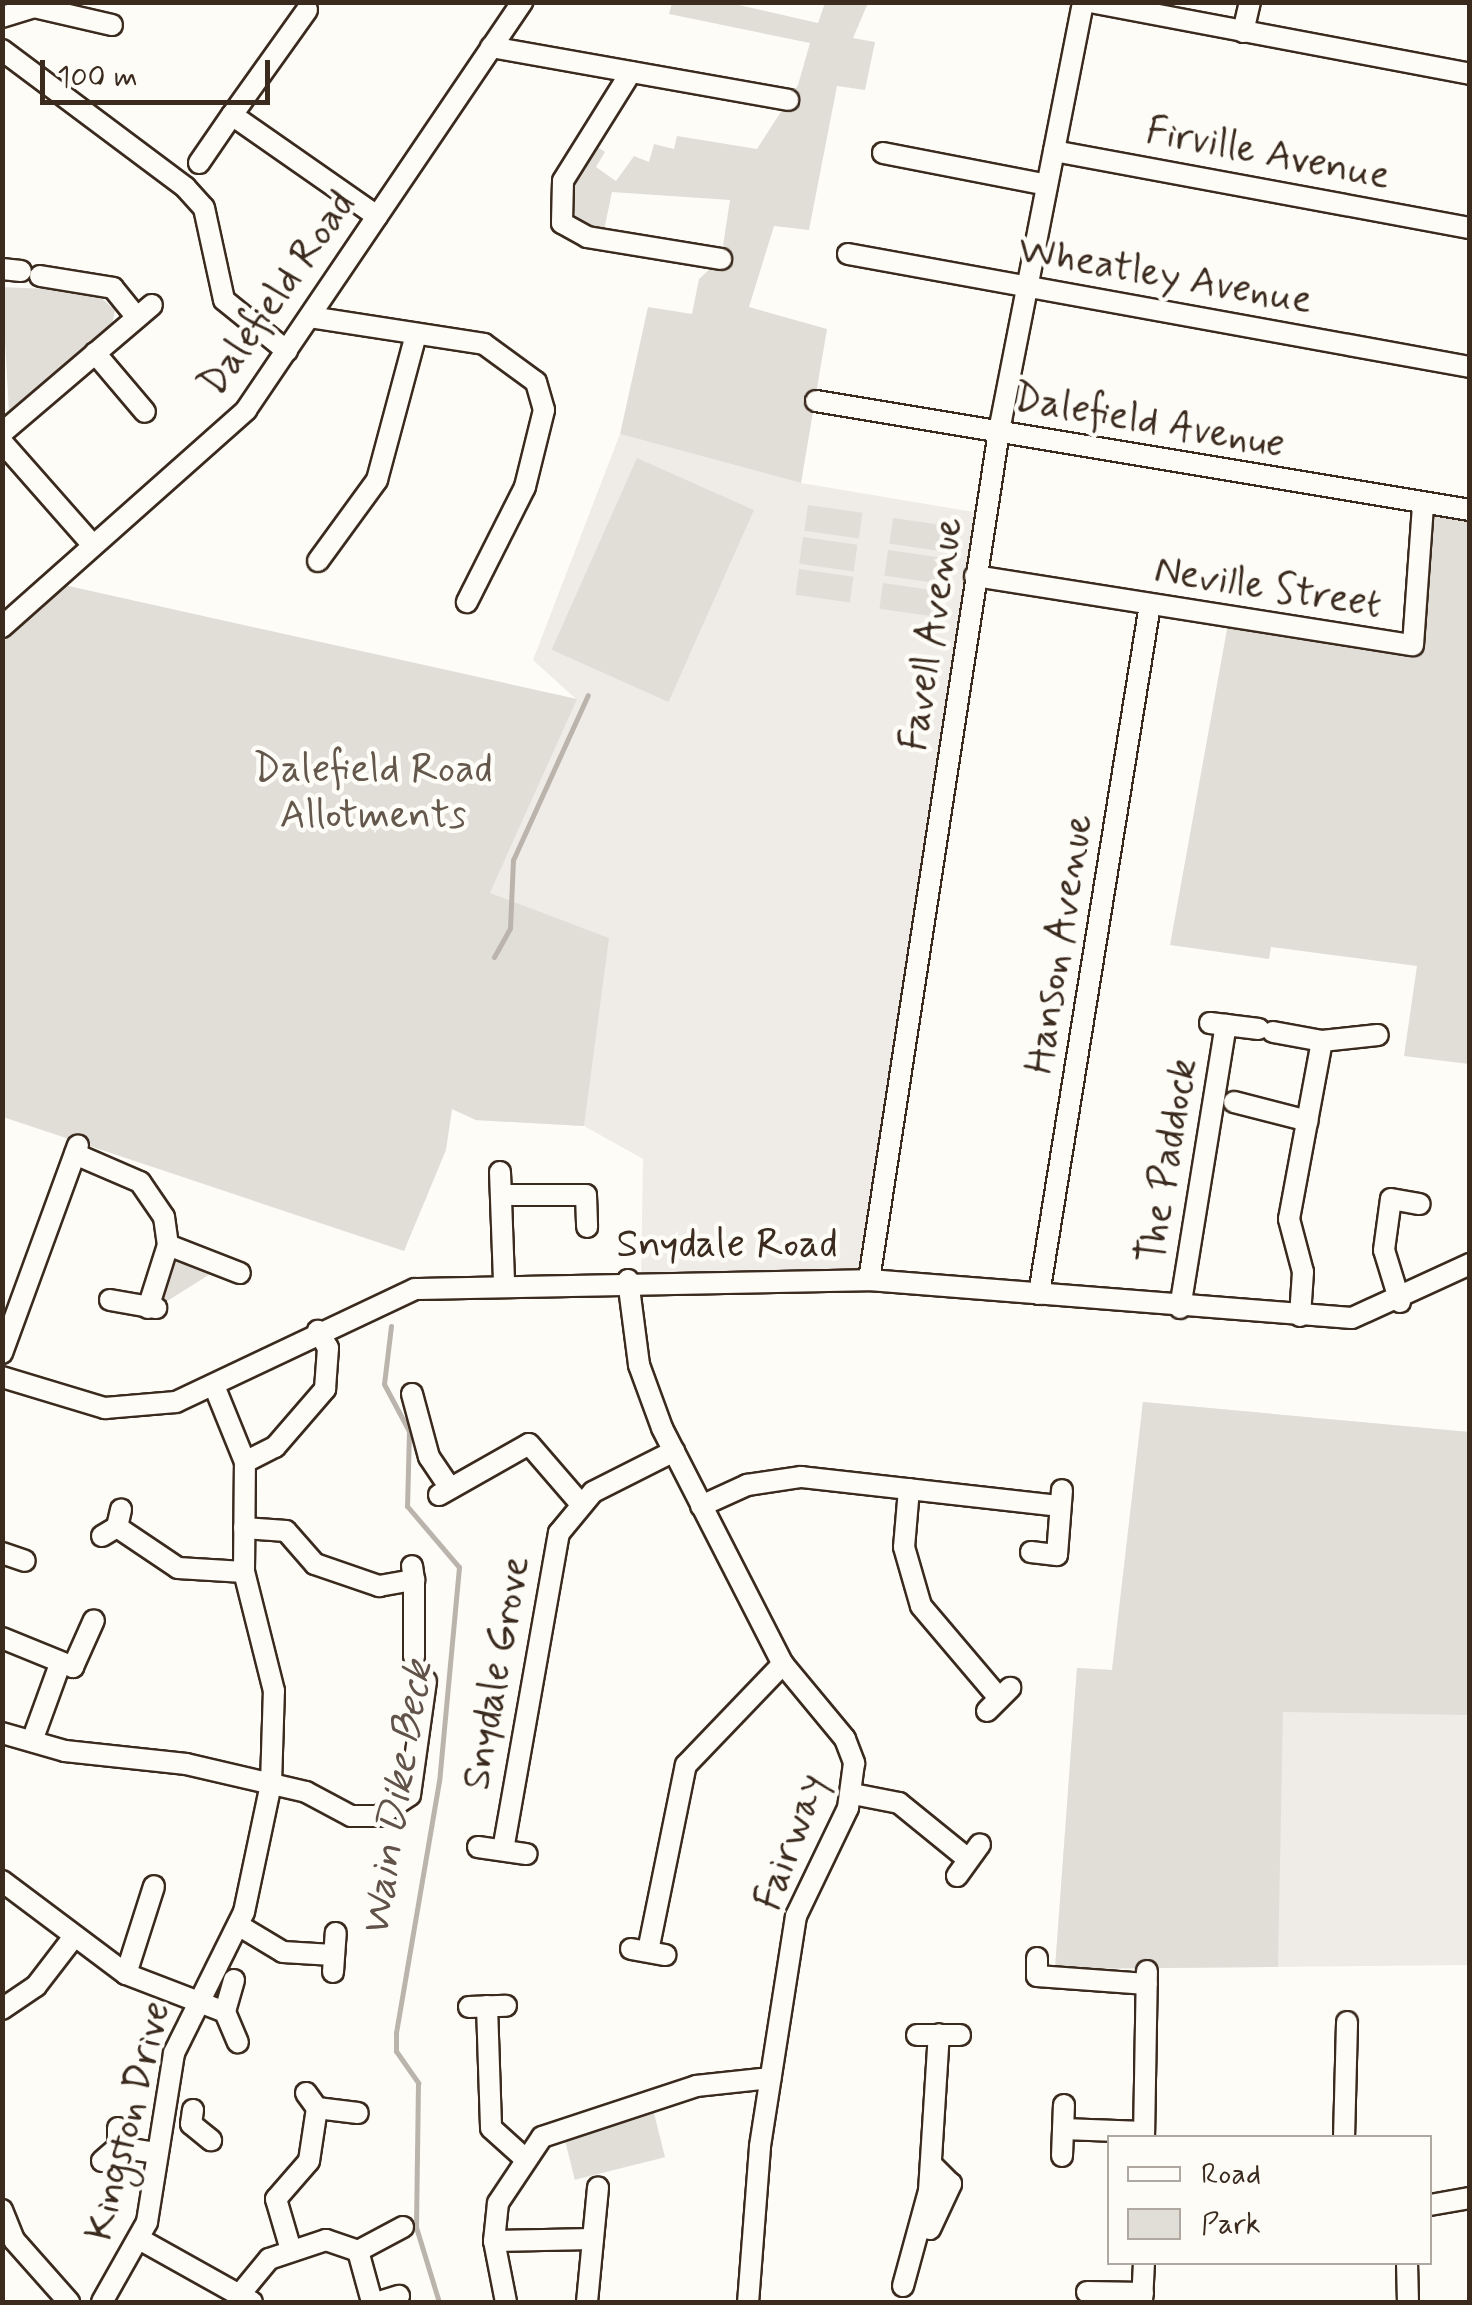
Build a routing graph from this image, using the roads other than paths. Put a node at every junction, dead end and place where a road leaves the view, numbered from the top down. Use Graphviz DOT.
graph roads {
  1 [pos="522,2"];
  2 [pos="1087,2"];
  3 [pos="1250,2"];
  4 [pos="307,10"];
  5 [pos="2,16"];
  6 [pos="112,25"];
  7 [pos="1244,32"];
  8 [pos="491,47"];
  9 [pos="2,50"];
  10 [pos="631,72"];
  11 [pos="1470,74"];
  12 [pos="788,100"];
  13 [pos="232,115"];
  14 [pos="1054,151"];
  15 [pos="883,153"];
  16 [pos="200,163"];
  17 [pos="1047,185"];
  18 [pos="376,216"];
  19 [pos="1470,228"];
  20 [pos="848,254"];
  21 [pos="720,259"];
  22 [pos="21,272"];
  23 [pos="1027,288"];
  24 [pos="310,317"];
  25 [pos="416,334"];
  26 [pos="286,351"];
  27 [pos="95,354"];
  28 [pos="1470,367"];
  29 [pos="142,399"];
  30 [pos="816,401"];
  31 [pos="999,432"];
  32 [pos="2,433"];
  33 [pos="2,442"];
  34 [pos="1423,507"];
  35 [pos="1470,510"];
  36 [pos="91,543"];
  37 [pos="318,561"];
  38 [pos="976,576"];
  39 [pos="467,602"];
  40 [pos="1150,605"];
  41 [pos="2,626"];
  42 [pos="1378,1035"];
  43 [pos="1322,1041"];
  44 [pos="1234,1102"];
  45 [pos="1308,1122"];
  46 [pos="500,1172"];
  47 [pos="501,1195"];
  48 [pos="1420,1204"];
  49 [pos="587,1227"];
  50 [pos="168,1245"];
  51 [pos="1470,1264"];
  52 [pos="232,1276"];
  53 [pos="628,1280"];
  54 [pos="869,1280"];
  55 [pos="504,1282"];
  56 [pos="1039,1294"];
  57 [pos="110,1300"];
  58 [pos="1400,1302"];
  59 [pos="1180,1308"];
  60 [pos="1300,1316"];
  61 [pos="318,1331"];
  62 [pos="2,1353"];
  63 [pos="2,1378"];
  64 [pos="215,1388"];
  65 [pos="412,1394"];
  66 [pos="674,1451"];
  67 [pos="245,1462"];
  68 [pos="909,1489"];
  69 [pos="580,1503"];
  70 [pos="701,1506"];
  71 [pos="113,1524"];
  72 [pos="244,1528"];
  73 [pos="1031,1552"];
  74 [pos="2,1553"];
  75 [pos="25,1561"];
  76 [pos="244,1572"];
  77 [pos="94,1620"];
  78 [pos="2,1638"];
  79 [pos="414,1658"];
  80 [pos="60,1664"];
  81 [pos="783,1664"];
  82 [pos="426,1681"];
  83 [pos="999,1699"];
  84 [pos="2,1733"];
  85 [pos="32,1741"];
  86 [pos="271,1784"];
  87 [pos="853,1794"];
  88 [pos="380,1816"];
  89 [pos="383,1838"];
  90 [pos="478,1847"];
  91 [pos="502,1850"];
  92 [pos="526,1854"];
  93 [pos="968,1860"];
  94 [pos="2,1881"];
  95 [pos="154,1886"];
  96 [pos="238,1925"];
  97 [pos="73,1938"];
  98 [pos="648,1952"];
  99 [pos="334,1954"];
  100 [pos="1037,1958"];
  101 [pos="126,1974"];
  102 [pos="234,1980"];
  103 [pos="191,2005"];
  104 [pos="487,2006"];
  105 [pos="2,2008"];
  106 [pos="225,2012"];
  107 [pos="1347,2022"];
  108 [pos="917,2035"];
  109 [pos="238,2042"];
  110 [pos="770,2078"];
  111 [pos="1064,2105"];
  112 [pos="358,2113"];
  113 [pos="161,2121"];
  114 [pos="1063,2129"];
  115 [pos="1144,2135"];
  116 [pos="1344,2135"];
  117 [pos="212,2140"];
  118 [pos="113,2145"];
  119 [pos="157,2153"];
  120 [pos="522,2156"];
  121 [pos="1062,2156"];
  122 [pos="598,2188"];
  123 [pos="1470,2198"];
  124 [pos="1432,2204"];
  125 [pos="2,2210"];
  126 [pos="403,2227"];
  127 [pos="593,2239"];
  128 [pos="141,2240"];
  129 [pos="494,2240"];
  130 [pos="291,2250"];
  131 [pos="358,2252"];
  132 [pos="1144,2265"];
  133 [pos="1407,2265"];
  134 [pos="1087,2289"];
  135 [pos="899,2294"];
  136 [pos="246,2298"];
  137 [pos="1142,2298"];
  138 [pos="383,2300"];
  139 [pos="69,2302"];
  140 [pos="102,2302"];
  141 [pos="506,2302"];
  142 [pos="587,2302"];
  143 [pos="748,2302"];
  144 [pos="1408,2302"];
  1 -- 8 [label="street, Dalefield Road"];
  2 -- 7 [label="street"];
  2 -- 14 [label="street, Favell Avenue"];
  3 -- 7 [label="street"];
  4 -- 13 [label="street"];
  5 -- 6 [label="street"];
  7 -- 11 [label="street"];
  8 -- 10 [label="street"];
  8 -- 18 [label="street, Dalefield Road"];
  9 -- 26 [label="street"];
  10 -- 12 [label="street"];
  10 -- 21 [label="street"];
  13 -- 16 [label="street"];
  13 -- 18 [label="street"];
  14 -- 17 [label="street, Favell Avenue"];
  14 -- 19 [label="street, Firville Avenue"];
  15 -- 17 [label="street"];
  17 -- 23 [label="street, Favell Avenue"];
  18 -- 24 [label="street, Dalefield Road"];
  20 -- 23 [label="street, Wheatley Avenue"];
  22 -- 27 [label="street"];
  23 -- 28 [label="street, Wheatley Avenue"];
  23 -- 31 [label="street, Favell Avenue"];
  24 -- 25 [label="street"];
  24 -- 26 [label="street, Dalefield Road"];
  25 -- 37 [label="street"];
  25 -- 39 [label="street"];
  26 -- 36 [label="street, Dalefield Road"];
  27 -- 29 [label="street"];
  27 -- 32 [label="street"];
  30 -- 31 [label="street, Dalefield Avenue"];
  31 -- 34 [label="street, Dalefield Avenue"];
  31 -- 38 [label="street, Favell Avenue"];
  33 -- 36 [label="street"];
  34 -- 35 [label="street, Dalefield Avenue"];
  34 -- 40 [label="street, Neville Street"];
  36 -- 41 [label="street, Dalefield Road"];
  38 -- 40 [label="street, Neville Street"];
  38 -- 54 [label="street, Favell Avenue"];
  40 -- 56 [label="street, Hanson Avenue"];
  42 -- 43 [label="street, The Paddock"];
  43 -- 45 [label="street"];
  43 -- 59 [label="street, The Paddock"];
  44 -- 45 [label="street"];
  45 -- 60 [label="street"];
  46 -- 47 [label="street"];
  47 -- 49 [label="street"];
  47 -- 55 [label="street"];
  48 -- 58 [label="street"];
  50 -- 52 [label="street"];
  50 -- 57 [label="street"];
  50 -- 62 [label="street"];
  51 -- 58 [label="street, Snydale Road"];
  53 -- 54 [label="street, Snydale Road"];
  53 -- 55 [label="street, Snydale Road"];
  53 -- 66 [label="street, Fairway"];
  54 -- 56 [label="street, Snydale Road"];
  55 -- 61 [label="street, Snydale Road"];
  56 -- 59 [label="street, Snydale Road"];
  58 -- 60 [label="street, Snydale Road"];
  59 -- 60 [label="street, Snydale Road"];
  61 -- 64 [label="street, Snydale Road"];
  61 -- 67 [label="street"];
  63 -- 64 [label="street, Snydale Road"];
  64 -- 67 [label="street, Kingston Drive"];
  65 -- 69 [label="street"];
  66 -- 69 [label="street"];
  66 -- 70 [label="street, Fairway"];
  67 -- 72 [label="street, Kingston Drive"];
  68 -- 70 [label="street"];
  68 -- 73 [label="street"];
  68 -- 83 [label="street"];
  69 -- 91 [label="street, Snydale Grove"];
  70 -- 81 [label="street, Fairway"];
  71 -- 76 [label="street"];
  72 -- 76 [label="street, Kingston Drive"];
  72 -- 79 [label="street"];
  74 -- 75 [label="street"];
  76 -- 86 [label="street, Kingston Drive"];
  77 -- 80 [label="street"];
  78 -- 80 [label="street"];
  80 -- 85 [label="street"];
  81 -- 87 [label="street, Fairway"];
  81 -- 98 [label="street"];
  82 -- 88 [label="street"];
  84 -- 85 [label="street"];
  85 -- 86 [label="street"];
  86 -- 88 [label="street"];
  86 -- 96 [label="street, Kingston Drive"];
  87 -- 93 [label="street"];
  87 -- 110 [label="street, Fairway"];
  88 -- 89 [label="street"];
  90 -- 91 [label="street, Snydale Grove"];
  91 -- 92 [label="street, Snydale Grove"];
  94 -- 97 [label="street"];
  95 -- 101 [label="street"];
  96 -- 99 [label="street"];
  96 -- 103 [label="street, Kingston Drive"];
  97 -- 101 [label="street"];
  97 -- 105 [label="street"];
  100 -- 115 [label="street"];
  101 -- 103 [label="street"];
  102 -- 106 [label="street"];
  103 -- 106 [label="street"];
  103 -- 113 [label="street, Kingston Drive"];
  104 -- 120 [label="street"];
  106 -- 109 [label="street"];
  107 -- 116 [label="street"];
  108 -- 135 [label="street"];
  110 -- 120 [label="street"];
  110 -- 143 [label="street, Fairway"];
  111 -- 114 [label="street"];
  112 -- 130 [label="street"];
  113 -- 117 [label="street"];
  113 -- 119 [label="street, Kingston Drive"];
  114 -- 115 [label="street"];
  114 -- 121 [label="street"];
  118 -- 119 [label="street"];
  119 -- 128 [label="street, Kingston Drive"];
  120 -- 129 [label="street"];
  122 -- 127 [label="street"];
  123 -- 124 [label="street"];
  125 -- 139 [label="street"];
  126 -- 131 [label="street"];
  127 -- 129 [label="street"];
  127 -- 142 [label="street"];
  128 -- 136 [label="street"];
  128 -- 140 [label="street, Kingston Drive"];
  129 -- 141 [label="street"];
  130 -- 131 [label="street"];
  130 -- 136 [label="street"];
  131 -- 138 [label="street"];
  132 -- 137 [label="street"];
  133 -- 144 [label="street"];
  134 -- 137 [label="street"];
}
